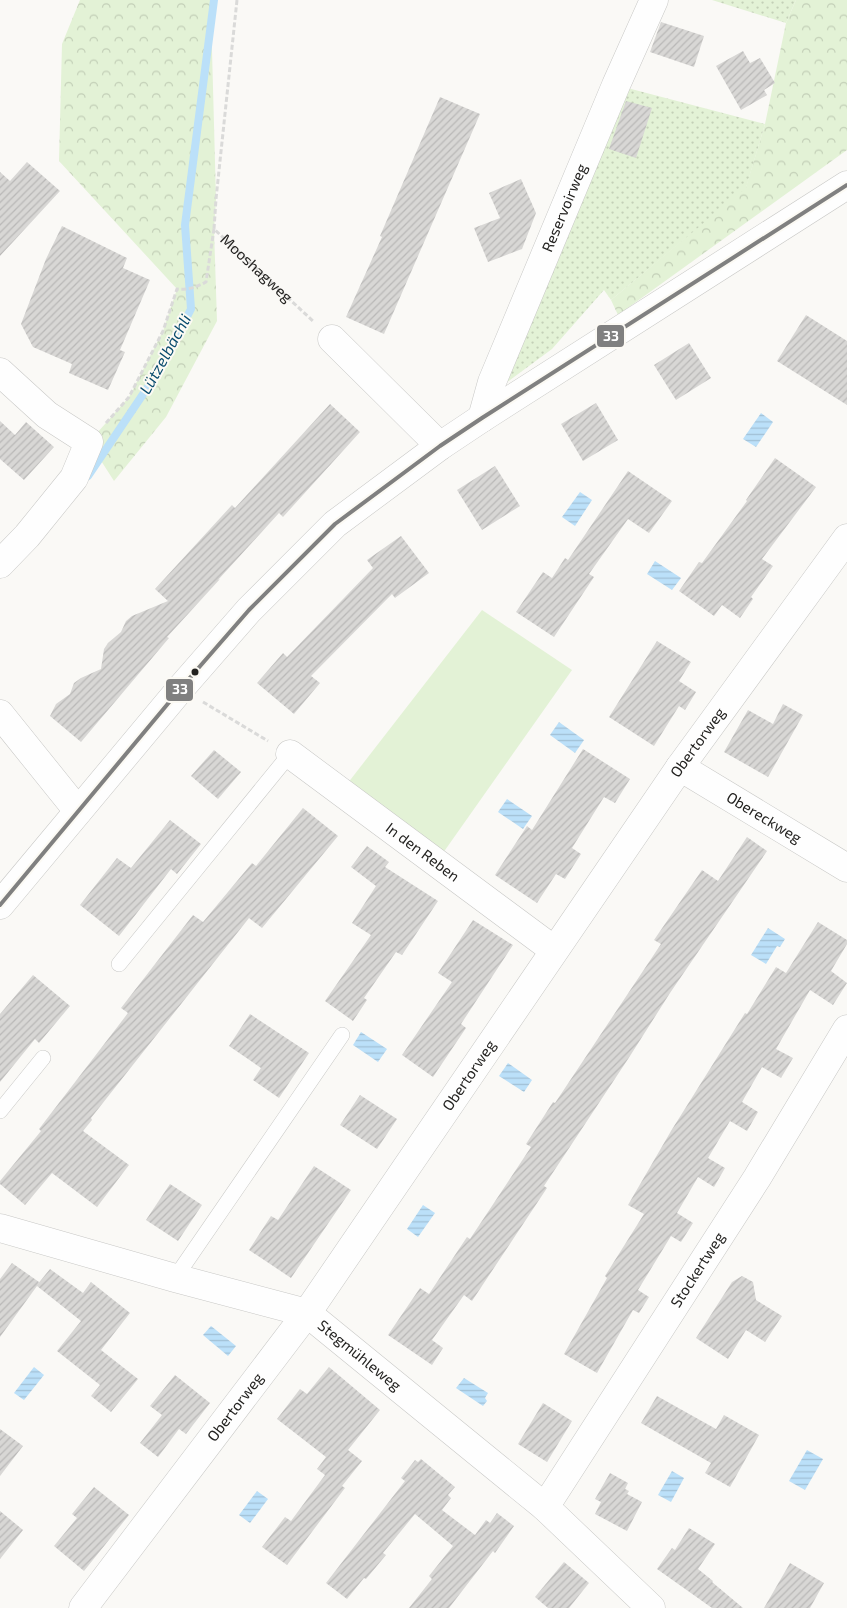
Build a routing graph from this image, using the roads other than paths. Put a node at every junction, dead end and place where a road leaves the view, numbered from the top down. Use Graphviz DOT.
graph roads {
  1 [pos="654,0"];
  2 [pos="847,185"];
  3 [pos="332,339"];
  4 [pos="0,372"];
  5 [pos="482,418"];
  6 [pos="440,446"];
  7 [pos="847,538"];
  8 [pos="0,564"];
  9 [pos="0,714"];
  10 [pos="290,754"];
  11 [pos="680,767"];
  12 [pos="78,811"];
  13 [pos="847,868"];
  14 [pos="0,906"];
  15 [pos="554,950"];
  16 [pos="119,964"];
  17 [pos="847,1029"];
  18 [pos="342,1035"];
  19 [pos="43,1058"];
  20 [pos="0,1111"];
  21 [pos="0,1228"];
  22 [pos="174,1278"];
  23 [pos="307,1313"];
  24 [pos="545,1507"];
  25 [pos="83,1608"];
  26 [pos="651,1608"];
  1 -- 5 [label="street, Reservoirweg"];
  2 -- 5 [label="street"];
  3 -- 6 [label="street"];
  4 -- 8 [label="street"];
  5 -- 6 [label="street"];
  6 -- 12 [label="street"];
  7 -- 11 [label="street, Obertorweg"];
  9 -- 12 [label="street"];
  10 -- 15 [label="street, In den Reben"];
  10 -- 16 [label="lane"];
  11 -- 13 [label="street, Obereckweg"];
  11 -- 15 [label="street, Obertorweg"];
  12 -- 14 [label="street"];
  15 -- 23 [label="street, Obertorweg"];
  17 -- 24 [label="street, Stockertweg"];
  18 -- 22 [label="lane"];
  19 -- 20 [label="lane"];
  21 -- 22 [label="street, Stegmühleweg"];
  22 -- 23 [label="street, Stegmühleweg"];
  23 -- 24 [label="street, Stegmühleweg"];
  23 -- 25 [label="street, Obertorweg"];
  24 -- 26 [label="street, Stegmühleweg"];
}
